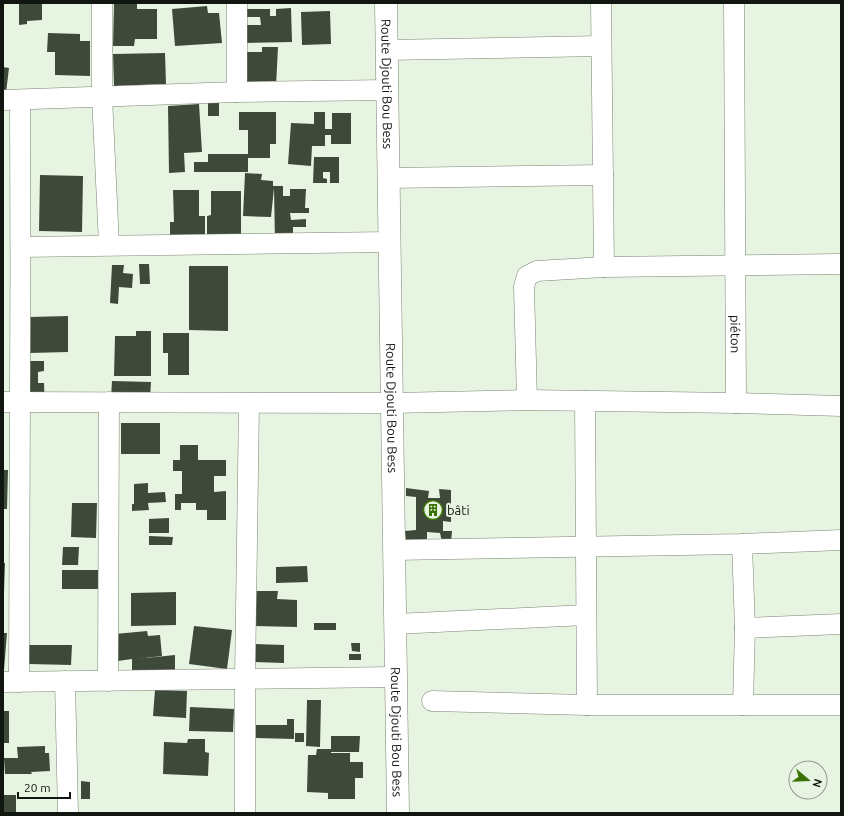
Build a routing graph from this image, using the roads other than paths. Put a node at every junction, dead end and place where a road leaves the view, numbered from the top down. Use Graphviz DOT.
graph roads {
  1 [pos="102,3"];
  2 [pos="237,3"];
  3 [pos="386,3"];
  4 [pos="601,3"];
  5 [pos="734,3"];
  6 [pos="601,46"];
  7 [pos="387,50"];
  8 [pos="387,90"];
  9 [pos="237,92"];
  10 [pos="102,96"];
  11 [pos="11,100"];
  12 [pos="603,175"];
  13 [pos="388,178"];
  14 [pos="389,242"];
  15 [pos="109,245"];
  16 [pos="21,247"];
  17 [pos="736,264"];
  18 [pos="841,264"];
  19 [pos="604,267"];
  20 [pos="527,400"];
  21 [pos="585,401"];
  22 [pos="12,402"];
  23 [pos="109,402"];
  24 [pos="250,403"];
  25 [pos="392,403"];
  26 [pos="736,403"];
  27 [pos="841,406"];
  28 [pos="841,540"];
  29 [pos="742,544"];
  30 [pos="586,546"];
  31 [pos="394,550"];
  32 [pos="586,615"];
  33 [pos="396,624"];
  34 [pos="841,624"];
  35 [pos="745,628"];
  36 [pos="396,677"];
  37 [pos="245,679"];
  38 [pos="65,681"];
  39 [pos="108,681"];
  40 [pos="11,682"];
  41 [pos="432,702"];
  42 [pos="587,705"];
  43 [pos="743,705"];
  44 [pos="841,705"];
  45 [pos="68,813"];
  46 [pos="245,813"];
  47 [pos="398,813"];
  1 -- 10 [label="street"];
  2 -- 9 [label="street"];
  3 -- 7 [label="main road, Route Djouti Bou Bess"];
  4 -- 6 [label="street"];
  5 -- 17 [label="street, piéton"];
  6 -- 7 [label="street"];
  6 -- 12 [label="street"];
  7 -- 8 [label="main road, Route Djouti Bou Bess"];
  8 -- 9 [label="street"];
  8 -- 13 [label="main road, Route Djouti Bou Bess"];
  9 -- 10 [label="street"];
  10 -- 11 [label="street"];
  10 -- 15 [label="street"];
  11 -- 16 [label="street"];
  12 -- 13 [label="street"];
  12 -- 19 [label="street"];
  13 -- 14 [label="main road, Route Djouti Bou Bess"];
  14 -- 15 [label="street"];
  14 -- 25 [label="main road, Route Djouti Bou Bess"];
  15 -- 16 [label="street"];
  16 -- 22 [label="street"];
  17 -- 18 [label="street"];
  17 -- 19 [label="street"];
  17 -- 26 [label="street, piéton"];
  19 -- 20 [label="street"];
  20 -- 21 [label="street"];
  20 -- 25 [label="street"];
  21 -- 26 [label="street"];
  21 -- 30 [label="street"];
  22 -- 23 [label="street"];
  22 -- 40 [label="street"];
  23 -- 24 [label="street"];
  23 -- 39 [label="street"];
  24 -- 25 [label="street"];
  24 -- 37 [label="street"];
  25 -- 31 [label="main road, Route Djouti Bou Bess"];
  26 -- 27 [label="street"];
  28 -- 29 [label="street"];
  29 -- 30 [label="street"];
  29 -- 35 [label="street"];
  30 -- 31 [label="street"];
  30 -- 32 [label="street"];
  31 -- 33 [label="main road, Route Djouti Bou Bess"];
  32 -- 33 [label="street"];
  32 -- 42 [label="street"];
  33 -- 36 [label="main road, Route Djouti Bou Bess"];
  34 -- 35 [label="street"];
  35 -- 43 [label="street"];
  36 -- 37 [label="street"];
  36 -- 47 [label="main road, Route Djouti Bou Bess"];
  37 -- 39 [label="street"];
  37 -- 46 [label="street"];
  38 -- 39 [label="street"];
  38 -- 40 [label="street"];
  38 -- 45 [label="street"];
  41 -- 42 [label="street"];
  42 -- 43 [label="street"];
  43 -- 44 [label="street"];
}
